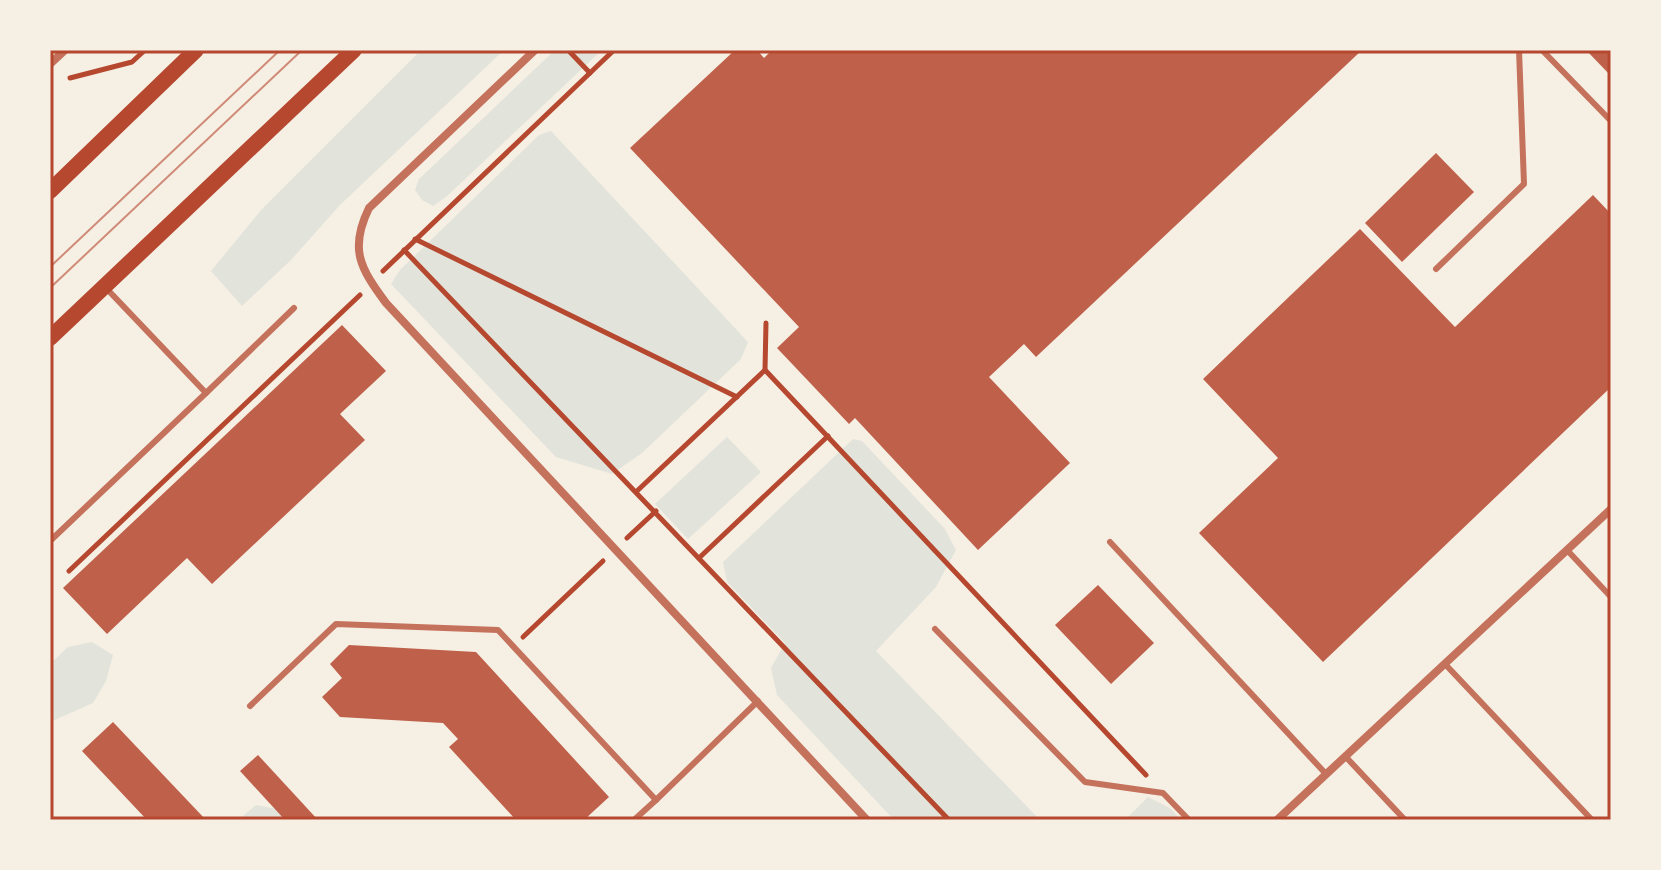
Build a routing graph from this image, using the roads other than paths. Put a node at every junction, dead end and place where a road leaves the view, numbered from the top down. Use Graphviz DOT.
graph roads {
  1 [pos="65,50"];
  2 [pos="196,50"];
  3 [pos="354,50"];
  4 [pos="535,50"];
  5 [pos="1519,50"];
  6 [pos="1542,50"];
  7 [pos="50,64"];
  8 [pos="1611,121"];
  9 [pos="50,191"];
  10 [pos="1436,269"];
  11 [pos="105,287"];
  12 [pos="294,308"];
  13 [pos="50,338"];
  14 [pos="206,393"];
  15 [pos="1611,509"];
  16 [pos="50,541"];
  17 [pos="1110,542"];
  18 [pos="1567,550"];
  19 [pos="1611,597"];
  20 [pos="935,629"];
  21 [pos="1445,664"];
  22 [pos="758,701"];
  23 [pos="250,706"];
  24 [pos="1345,756"];
  25 [pos="1326,774"];
  26 [pos="656,800"];
  27 [pos="634,820"];
  28 [pos="867,820"];
  29 [pos="1189,820"];
  30 [pos="1277,820"];
  31 [pos="1405,820"];
  32 [pos="1592,820"];
  1 -- 7 [label="street"];
  2 -- 9 [label="main road"];
  3 -- 11 [label="main road"];
  4 -- 22 [label="street"];
  5 -- 10 [label="lane"];
  6 -- 8 [label="lane"];
  11 -- 13 [label="main road"];
  11 -- 14 [label="lane"];
  12 -- 14 [label="lane"];
  14 -- 16 [label="lane"];
  15 -- 18 [label="street"];
  17 -- 25 [label="lane"];
  18 -- 19 [label="lane"];
  18 -- 21 [label="street"];
  20 -- 29 [label="lane"];
  21 -- 24 [label="street"];
  21 -- 32 [label="lane"];
  22 -- 26 [label="lane"];
  22 -- 28 [label="street"];
  23 -- 26 [label="lane"];
  24 -- 25 [label="street"];
  24 -- 31 [label="lane"];
  25 -- 30 [label="street"];
  26 -- 27 [label="lane"];
}
